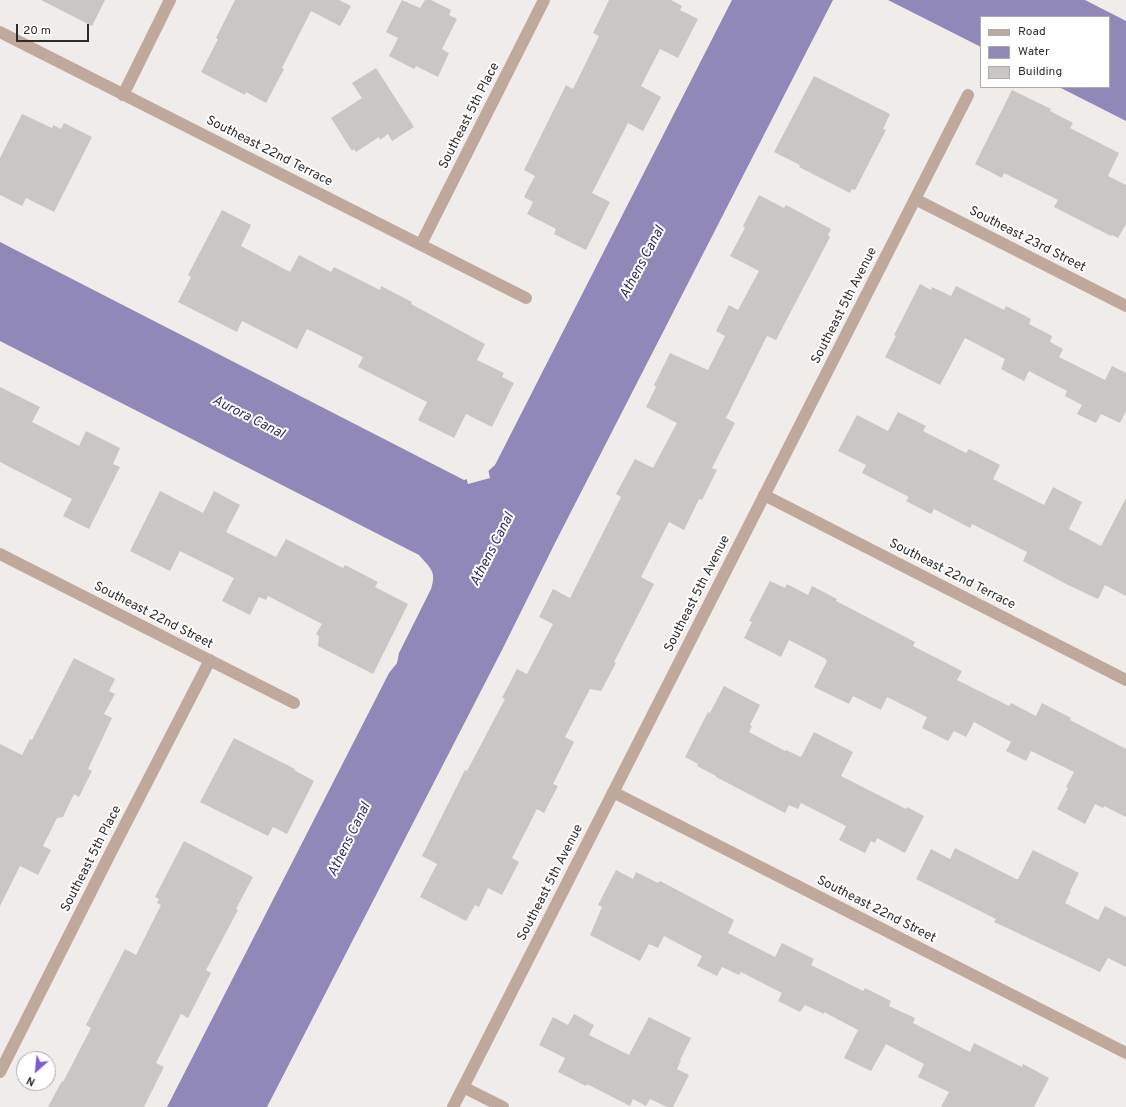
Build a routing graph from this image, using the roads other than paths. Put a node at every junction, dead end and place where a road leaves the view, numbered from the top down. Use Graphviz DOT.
graph roads {
  1 [pos="170,0"];
  2 [pos="544,0"];
  3 [pos="0,32"];
  4 [pos="123,95"];
  5 [pos="968,95"];
  6 [pos="915,199"];
  7 [pos="421,244"];
  8 [pos="526,298"];
  9 [pos="1126,306"];
  10 [pos="764,495"];
  11 [pos="0,554"];
  12 [pos="210,660"];
  13 [pos="1126,680"];
  14 [pos="294,703"];
  15 [pos="613,792"];
  16 [pos="1126,1053"];
  17 [pos="0,1072"];
  18 [pos="463,1087"];
  19 [pos="453,1107"];
  20 [pos="503,1107"];
  1 -- 4 [label="street"];
  2 -- 7 [label="street, Southeast 5th Place"];
  3 -- 4 [label="street, Southeast 22nd Terrace"];
  4 -- 7 [label="street, Southeast 22nd Terrace"];
  5 -- 6 [label="street, Southeast 5th Avenue"];
  6 -- 9 [label="street, Southeast 23rd Street"];
  6 -- 10 [label="street, Southeast 5th Avenue"];
  7 -- 8 [label="street, Southeast 22nd Terrace"];
  10 -- 13 [label="street, Southeast 22nd Terrace"];
  10 -- 15 [label="street, Southeast 5th Avenue"];
  11 -- 12 [label="street, Southeast 22nd Street"];
  12 -- 14 [label="street, Southeast 22nd Street"];
  12 -- 17 [label="street, Southeast 5th Place"];
  15 -- 16 [label="street, Southeast 22nd Street"];
  15 -- 18 [label="street, Southeast 5th Avenue"];
  18 -- 19 [label="street, Southeast 5th Avenue"];
  18 -- 20 [label="street"];
}
